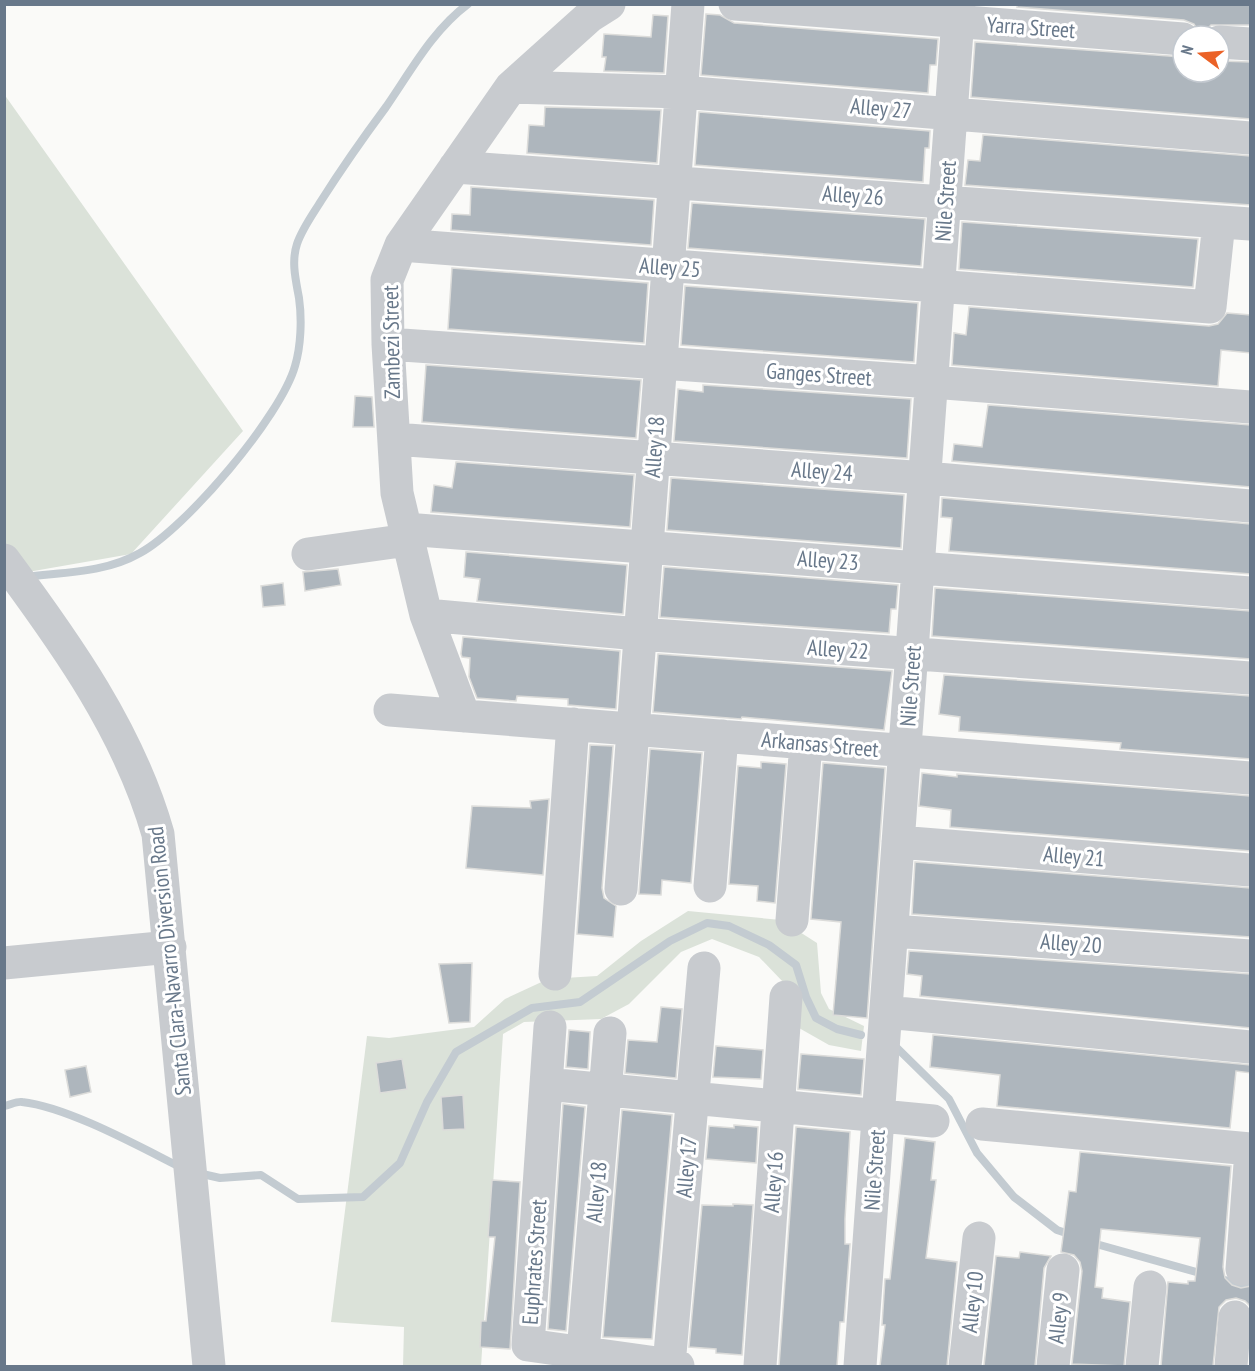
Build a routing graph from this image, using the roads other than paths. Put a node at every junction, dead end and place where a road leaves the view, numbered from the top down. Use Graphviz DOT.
graph roads {
  1 [pos="609,4"];
  2 [pos="688,4"];
  3 [pos="735,4"];
  4 [pos="958,13"];
  5 [pos="1171,38"];
  6 [pos="1231,43"];
  7 [pos="1251,44"];
  8 [pos="511,87"];
  9 [pos="681,92"];
  10 [pos="951,114"];
  11 [pos="1251,138"];
  12 [pos="455,167"];
  13 [pos="675,182"];
  14 [pos="945,202"];
  15 [pos="1235,223"];
  16 [pos="401,245"];
  17 [pos="668,267"];
  18 [pos="939,286"];
  19 [pos="388,344"];
  20 [pos="660,363"];
  21 [pos="932,382"];
  22 [pos="1251,407"];
  23 [pos="394,439"];
  24 [pos="654,460"];
  25 [pos="926,478"];
  26 [pos="1251,506"];
  27 [pos="407,534"];
  28 [pos="646,547"];
  29 [pos="308,554"];
  30 [pos="4,561"];
  31 [pos="920,566"];
  32 [pos="1251,593"];
  33 [pos="426,615"];
  34 [pos="639,634"];
  35 [pos="913,654"];
  36 [pos="1251,678"];
  37 [pos="390,710"];
  38 [pos="464,716"];
  39 [pos="573,724"];
  40 [pos="632,729"];
  41 [pos="722,736"];
  42 [pos="806,743"];
  43 [pos="906,751"];
  44 [pos="1251,778"];
  45 [pos="898,842"];
  46 [pos="1251,870"];
  47 [pos="710,886"];
  48 [pos="621,889"];
  49 [pos="792,920"];
  50 [pos="892,931"];
  51 [pos="170,947"];
  52 [pos="1251,956"];
  53 [pos="4,963"];
  54 [pos="704,968"];
  55 [pos="555,974"];
  56 [pos="786,998"];
  57 [pos="886,1012"];
  58 [pos="550,1027"];
  59 [pos="610,1032"];
  60 [pos="1251,1047"];
  61 [pos="546,1084"];
  62 [pos="605,1091"];
  63 [pos="692,1098"];
  64 [pos="779,1107"];
  65 [pos="878,1116"];
  66 [pos="933,1120"];
  67 [pos="982,1124"];
  68 [pos="1251,1149"];
  69 [pos="1251,1164"];
  70 [pos="979,1238"];
  71 [pos="1242,1269"];
  72 [pos="1063,1270"];
  73 [pos="1150,1287"];
  74 [pos="1235,1317"];
  75 [pos="583,1352"];
  76 [pos="209,1366"];
  77 [pos="673,1366"];
  78 [pos="760,1366"];
  79 [pos="860,1366"];
  80 [pos="965,1366"];
  81 [pos="1053,1366"];
  82 [pos="1142,1366"];
  83 [pos="1231,1366"];
  1 -- 8 [label="street, Zambezi Street"];
  2 -- 9 [label="street, Alley 18"];
  3 -- 4 [label="street, Yarra Street"];
  4 -- 5 [label="street, Yarra Street"];
  4 -- 10 [label="street, Nile Street"];
  6 -- 7 [label="street"];
  8 -- 9 [label="street, Alley 27"];
  8 -- 12 [label="street, Zambezi Street"];
  9 -- 10 [label="street, Alley 27"];
  9 -- 13 [label="street, Alley 18"];
  10 -- 11 [label="street, Alley 27"];
  10 -- 14 [label="street, Nile Street"];
  12 -- 13 [label="street, Alley 26"];
  12 -- 16 [label="street, Zambezi Street"];
  13 -- 14 [label="street, Alley 26"];
  13 -- 17 [label="street, Alley 18"];
  14 -- 15 [label="street, Alley 26"];
  14 -- 18 [label="street, Nile Street"];
  15 -- 18 [label="street, Alley 25"];
  16 -- 17 [label="street, Alley 25"];
  16 -- 19 [label="street, Zambezi Street"];
  17 -- 18 [label="street, Alley 25"];
  17 -- 20 [label="street, Alley 18"];
  18 -- 21 [label="street, Nile Street"];
  19 -- 20 [label="street, Ganges Street"];
  19 -- 23 [label="street, Zambezi Street"];
  20 -- 21 [label="street, Ganges Street"];
  20 -- 24 [label="street, Alley 18"];
  21 -- 22 [label="street, Ganges Street"];
  21 -- 25 [label="street, Nile Street"];
  23 -- 24 [label="street, Alley 24"];
  23 -- 27 [label="street, Zambezi Street"];
  24 -- 25 [label="street, Alley 24"];
  24 -- 28 [label="street, Alley 18"];
  25 -- 26 [label="street, Alley 24"];
  25 -- 31 [label="street, Nile Street"];
  27 -- 28 [label="street, Alley 23"];
  27 -- 29 [label="street, Alley 23"];
  27 -- 33 [label="street, Zambezi Street"];
  28 -- 31 [label="street, Alley 23"];
  28 -- 34 [label="street, Alley 18"];
  30 -- 51 [label="street, Santa Clara-Navarro Diversion Road"];
  31 -- 32 [label="street, Alley 23"];
  31 -- 35 [label="street, Nile Street"];
  33 -- 34 [label="street, Alley 22"];
  33 -- 38 [label="street, Zambezi Street"];
  34 -- 35 [label="street, Alley 22"];
  34 -- 40 [label="street, Alley 18"];
  35 -- 36 [label="street, Alley 22"];
  35 -- 43 [label="street, Nile Street"];
  37 -- 38 [label="street, Arkansas Street"];
  38 -- 39 [label="street, Arkansas Street"];
  39 -- 40 [label="street, Arkansas Street"];
  39 -- 55 [label="street"];
  40 -- 41 [label="street, Arkansas Street"];
  40 -- 48 [label="street, Alley 18"];
  41 -- 42 [label="street, Arkansas Street"];
  41 -- 47 [label="street"];
  42 -- 43 [label="street, Arkansas Street"];
  42 -- 49 [label="street"];
  43 -- 44 [label="street, Arkansas Street"];
  43 -- 45 [label="street, Nile Street"];
  45 -- 46 [label="street, Alley 21"];
  45 -- 50 [label="street, Nile Street"];
  50 -- 52 [label="street, Alley 20"];
  50 -- 57 [label="street, Nile Street"];
  51 -- 53 [label="street"];
  51 -- 76 [label="street, Santa Clara-Navarro Diversion Road"];
  54 -- 63 [label="street, Alley 17"];
  56 -- 64 [label="street, Alley 16"];
  57 -- 60 [label="street"];
  57 -- 65 [label="street, Nile Street"];
  58 -- 61 [label="street, Euphrates Street"];
  59 -- 62 [label="street, Alley 18"];
  61 -- 62 [label="street"];
  61 -- 75 [label="street, Euphrates Street"];
  62 -- 63 [label="street"];
  62 -- 75 [label="street, Alley 18"];
  63 -- 64 [label="street"];
  63 -- 77 [label="street, Alley 17"];
  64 -- 65 [label="street"];
  64 -- 78 [label="street, Alley 16"];
  65 -- 66 [label="street"];
  65 -- 79 [label="street, Nile Street"];
  67 -- 68 [label="street"];
  69 -- 71 [label="street"];
  70 -- 80 [label="street, Alley 10"];
  72 -- 81 [label="street, Alley 9"];
  73 -- 82 [label="street"];
  74 -- 83 [label="street"];
  75 -- 77 [label="street, Euphrates Street"];
}
